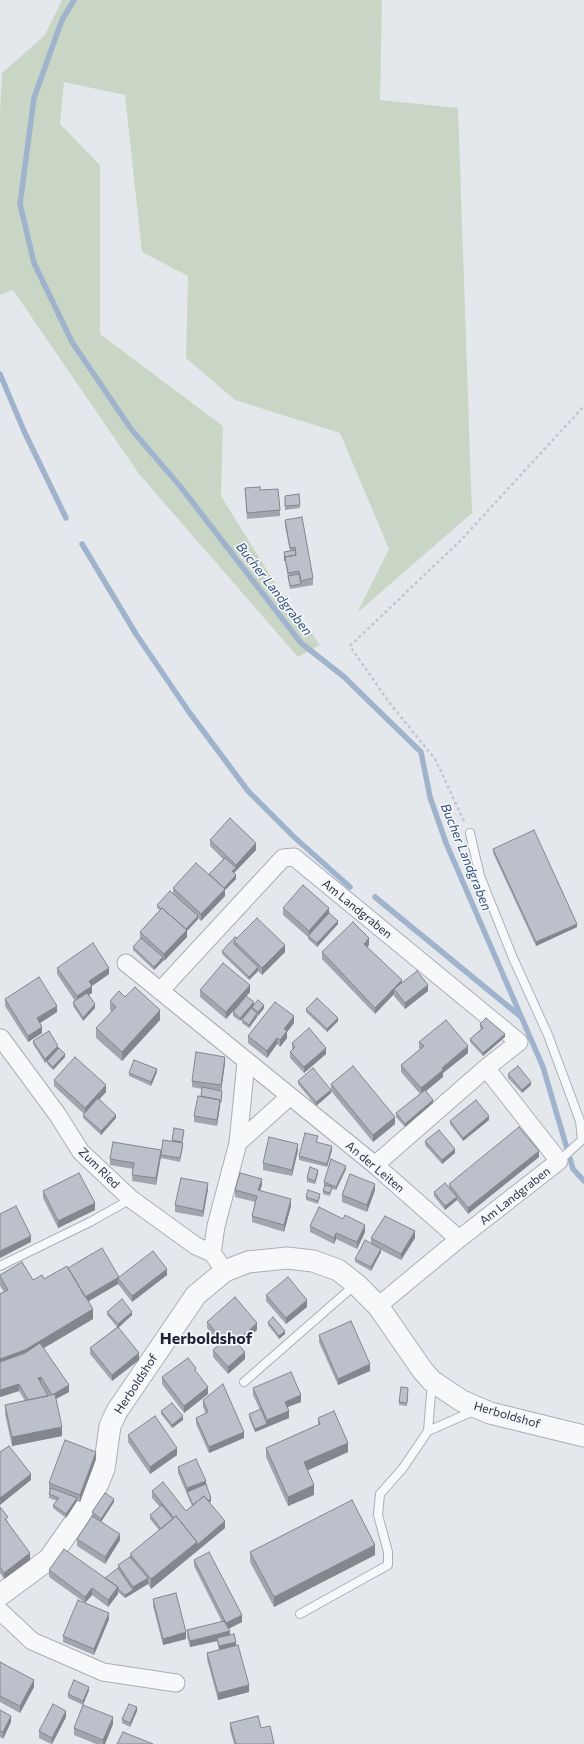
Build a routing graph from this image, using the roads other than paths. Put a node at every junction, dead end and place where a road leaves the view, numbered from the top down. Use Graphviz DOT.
graph roads {
  1 [pos="470,833"];
  2 [pos="126,963"];
  3 [pos="160,991"];
  4 [pos="1,1038"];
  5 [pos="246,1062"];
  6 [pos="486,1068"];
  7 [pos="290,1097"];
  8 [pos="238,1143"];
  9 [pos="560,1161"];
  10 [pos="375,1166"];
  11 [pos="131,1199"];
  12 [pos="459,1239"];
  13 [pos="212,1253"];
  14 [pos="0,1266"];
  15 [pos="225,1271"];
  16 [pos="356,1284"];
  17 [pos="378,1306"];
  18 [pos="432,1381"];
  19 [pos="244,1382"];
  20 [pos="478,1409"];
  21 [pos="428,1431"];
  22 [pos="584,1436"];
  23 [pos="0,1595"];
  24 [pos="0,1611"];
  25 [pos="300,1614"];
  26 [pos="176,1683"];
  1 -- 9 [label="lane"];
  2 -- 3 [label="street, An der Leiten"];
  3 -- 5 [label="street, An der Leiten"];
  3 -- 6 [label="street, Am Landgraben"];
  4 -- 11 [label="street, Zum Ried"];
  5 -- 7 [label="street, An der Leiten"];
  5 -- 8 [label="street"];
  6 -- 9 [label="street, Am Landgraben"];
  6 -- 10 [label="street, Am Landgraben"];
  7 -- 8 [label="street"];
  7 -- 10 [label="street, An der Leiten"];
  8 -- 13 [label="street"];
  9 -- 12 [label="street, Am Landgraben"];
  10 -- 12 [label="street, An der Leiten"];
  11 -- 13 [label="street, Zum Ried"];
  11 -- 14 [label="lane"];
  12 -- 17 [label="street, Am Landgraben"];
  13 -- 15 [label="street, Zum Ried"];
  15 -- 16 [label="street, Herboldshof"];
  15 -- 23 [label="street, Herboldshof"];
  16 -- 17 [label="street, Herboldshof"];
  16 -- 19 [label="lane"];
  17 -- 18 [label="street, Herboldshof"];
  18 -- 20 [label="street, Herboldshof"];
  18 -- 21 [label="lane"];
  20 -- 21 [label="lane"];
  20 -- 22 [label="street, Herboldshof"];
  21 -- 25 [label="lane"];
  24 -- 26 [label="street"];
}
